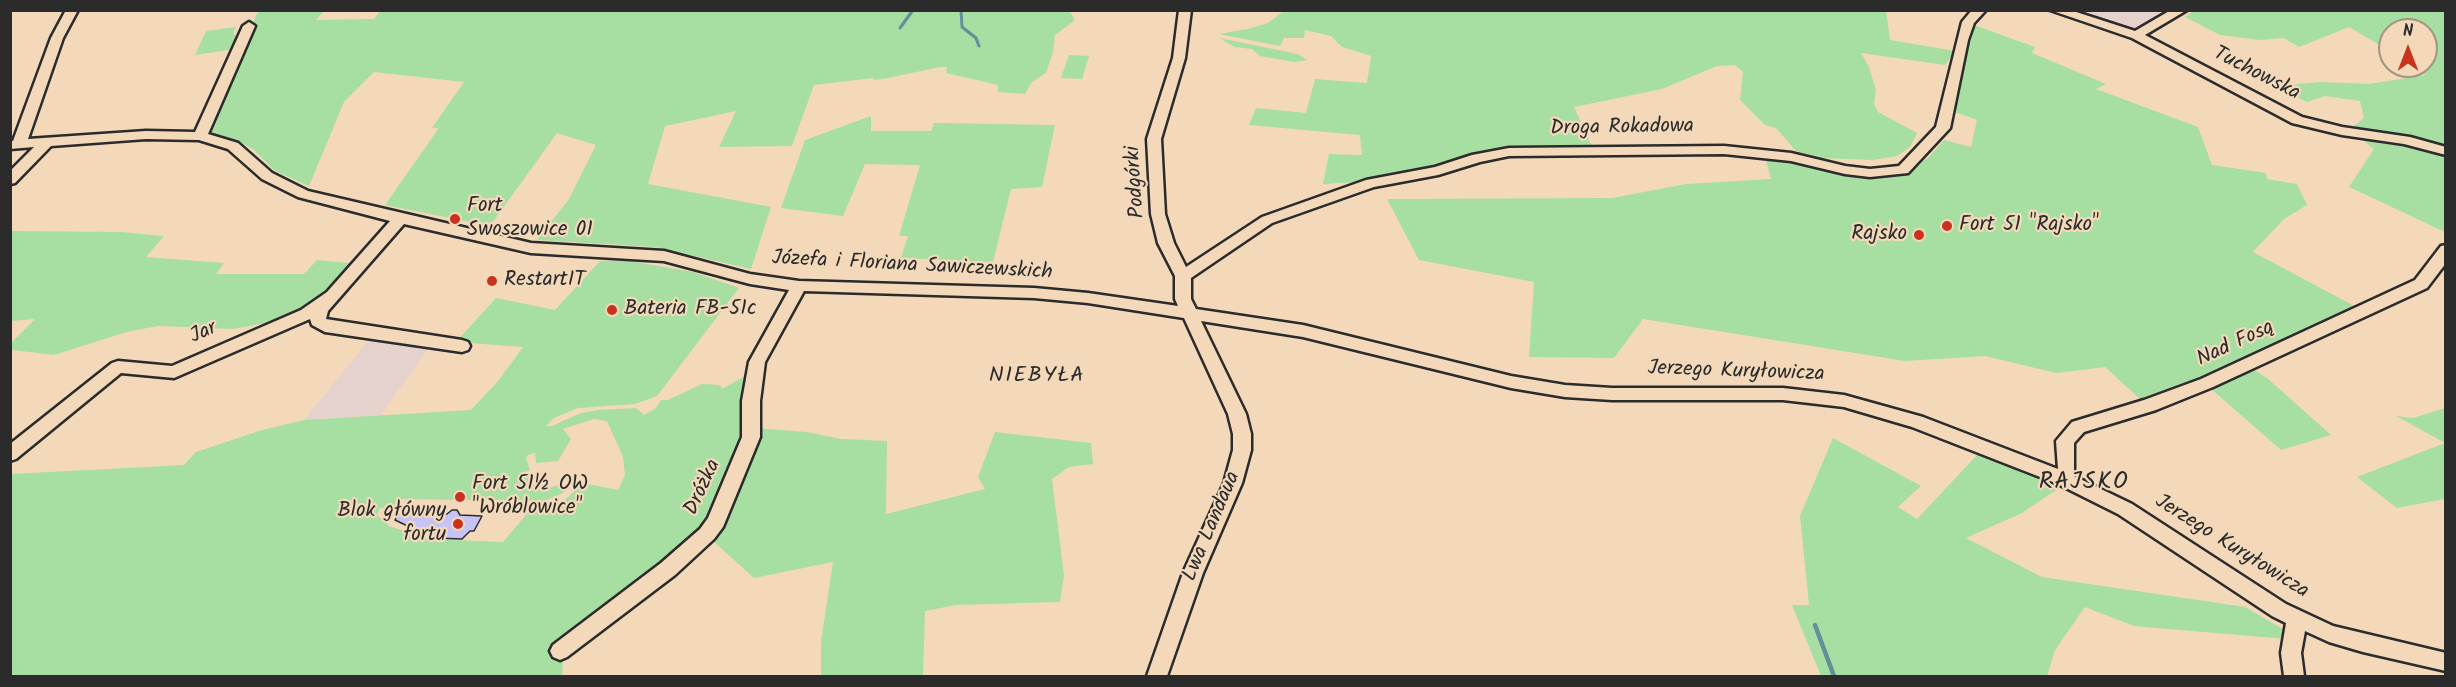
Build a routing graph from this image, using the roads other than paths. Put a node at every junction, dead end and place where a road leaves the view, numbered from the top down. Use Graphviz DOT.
graph roads {
  1 [pos="72,10"];
  2 [pos="1185,10"];
  3 [pos="1980,10"];
  4 [pos="2056,10"];
  5 [pos="2181,10"];
  6 [pos="249,26"];
  7 [pos="2136,35"];
  8 [pos="200,136"];
  9 [pos="47,142"];
  10 [pos="15,145"];
  11 [pos="2445,151"];
  12 [pos="10,180"];
  13 [pos="401,218"];
  14 [pos="2445,250"];
  15 [pos="1184,276"];
  16 [pos="799,286"];
  17 [pos="333,296"];
  18 [pos="1189,313"];
  19 [pos="462,346"];
  20 [pos="10,454"];
  21 [pos="2064,478"];
  22 [pos="2297,619"];
  23 [pos="560,651"];
  24 [pos="2445,662"];
  25 [pos="1157,676"];
  26 [pos="2294,676"];
  1 -- 10 [label="street"];
  2 -- 15 [label="street, Podgórki"];
  3 -- 15 [label="street, Droga Rokadowa"];
  4 -- 7 [label="street, Tuchowska"];
  5 -- 7 [label="street"];
  6 -- 8 [label="street"];
  7 -- 11 [label="street, Tuchowska"];
  8 -- 9 [label="street, Józefa i Floriana Sawiczewskich"];
  8 -- 13 [label="street, Józefa i Floriana Sawiczewskich"];
  9 -- 10 [label="street, Józefa i Floriana Sawiczewskich"];
  9 -- 12 [label="street"];
  13 -- 16 [label="street, Józefa i Floriana Sawiczewskich"];
  13 -- 17 [label="street, Jar"];
  14 -- 21 [label="street, Nad Fosą"];
  15 -- 18 [label="street, Podgórki"];
  16 -- 18 [label="street, Józefa i Floriana Sawiczewskich"];
  16 -- 23 [label="street, Dróżka"];
  17 -- 19 [label="street"];
  17 -- 20 [label="street, Jar"];
  18 -- 21 [label="street, Jerzego Kuryłowicza"];
  18 -- 25 [label="street, Lwa Landaua"];
  21 -- 22 [label="street, Jerzego Kuryłowicza"];
  22 -- 24 [label="street, Jerzego Kuryłowicza"];
  22 -- 26 [label="street"];
}
